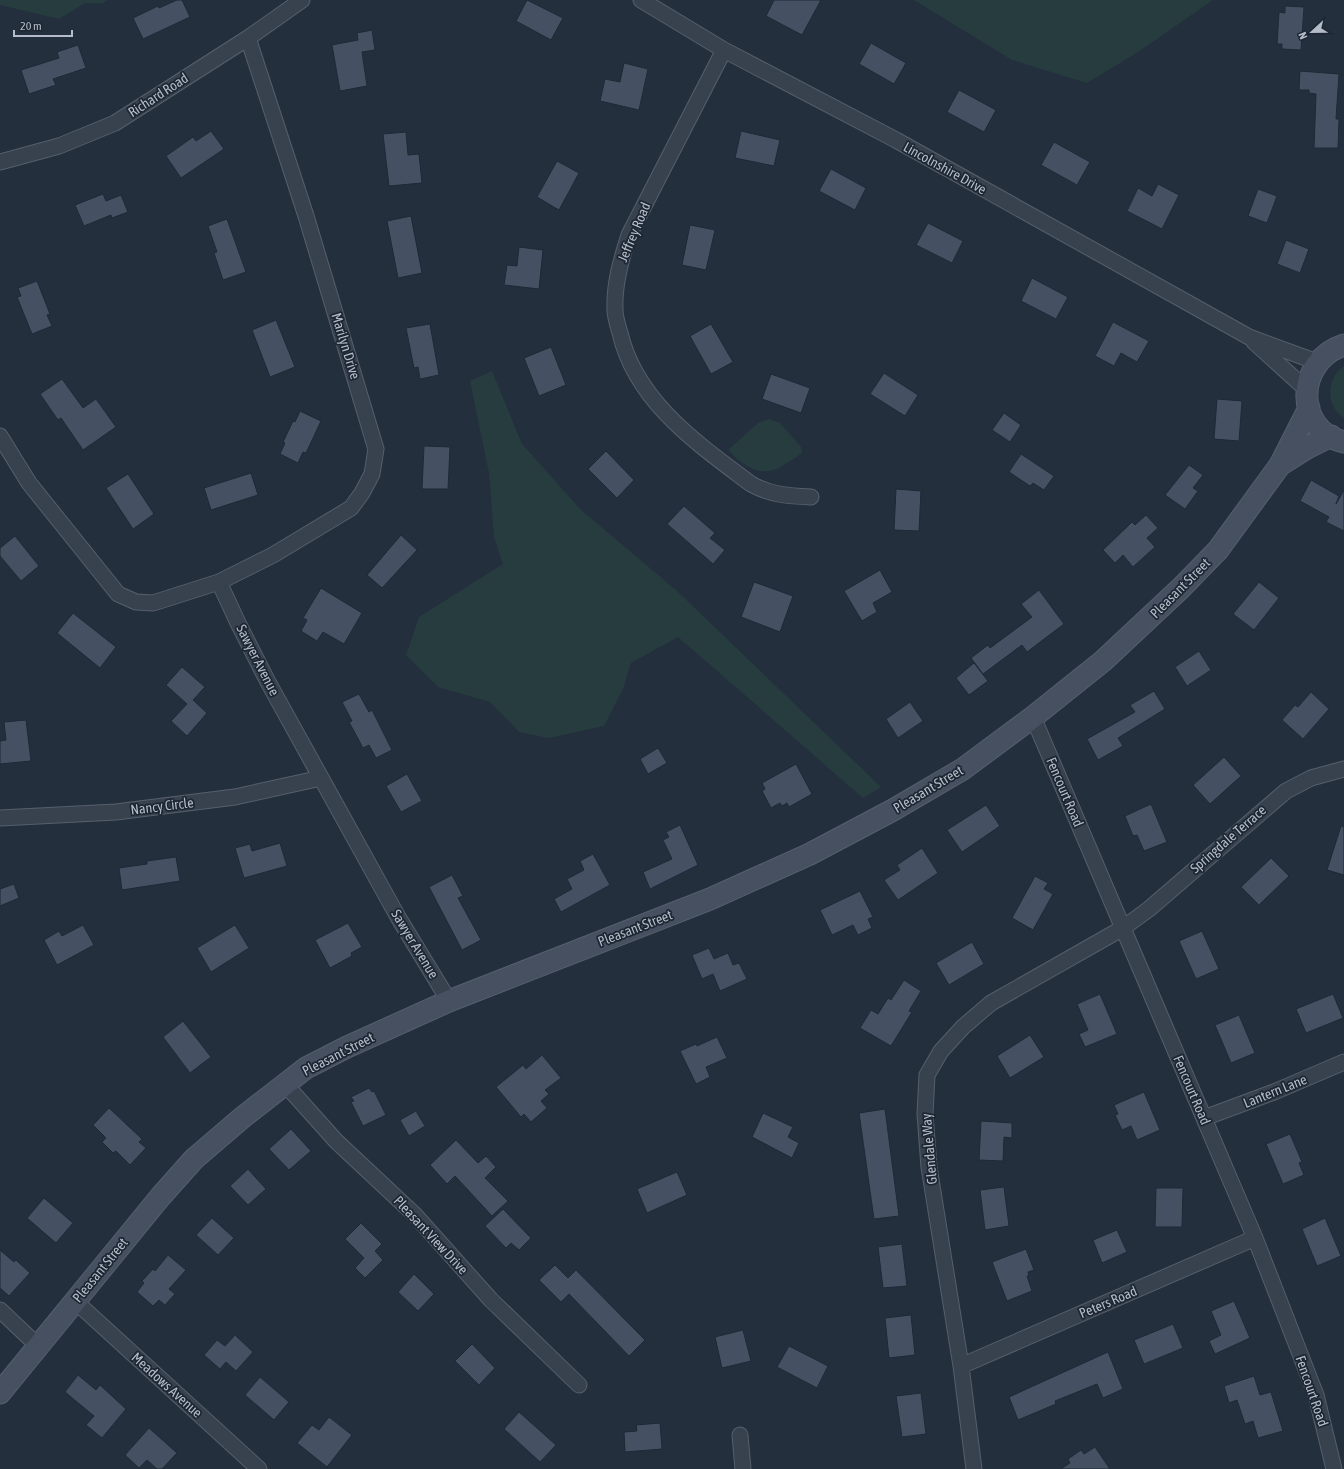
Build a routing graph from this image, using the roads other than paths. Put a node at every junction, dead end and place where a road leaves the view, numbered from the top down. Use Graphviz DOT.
graph roads {
  1 [pos="302,0"];
  2 [pos="641,0"];
  3 [pos="248,38"];
  4 [pos="724,50"];
  5 [pos="0,162"];
  6 [pos="1249,337"];
  7 [pos="1344,345"];
  8 [pos="1317,362"];
  9 [pos="1308,399"];
  10 [pos="0,436"];
  11 [pos="1337,439"];
  12 [pos="1280,465"];
  13 [pos="811,497"];
  14 [pos="219,582"];
  15 [pos="1033,717"];
  16 [pos="1344,769"];
  17 [pos="321,778"];
  18 [pos="0,818"];
  19 [pos="1123,928"];
  20 [pos="449,1001"];
  21 [pos="1344,1062"];
  22 [pos="285,1084"];
  23 [pos="1204,1118"];
  24 [pos="1255,1238"];
  25 [pos="75,1301"];
  26 [pos="0,1310"];
  27 [pos="38,1346"];
  28 [pos="961,1366"];
  29 [pos="579,1385"];
  30 [pos="0,1393"];
  31 [pos="740,1435"];
  32 [pos="259,1469"];
  33 [pos="744,1469"];
  34 [pos="974,1469"];
  35 [pos="1334,1469"];
  1 -- 3 [label="street, Richard Road"];
  2 -- 4 [label="street, Lincolnshire Drive"];
  3 -- 5 [label="street, Richard Road"];
  3 -- 14 [label="street, Marilyn Drive"];
  4 -- 6 [label="street, Lincolnshire Drive"];
  4 -- 13 [label="street, Jeffrey Road"];
  6 -- 8 [label="street, Lincolnshire Drive"];
  6 -- 9 [label="street, Lincolnshire Drive"];
  7 -- 8 [label="main road"];
  8 -- 9 [label="main road, Pleasant Street"];
  9 -- 11 [label="main road"];
  9 -- 12 [label="main road, Pleasant Street"];
  10 -- 14 [label="street"];
  11 -- 12 [label="main road, Pleasant Street"];
  12 -- 15 [label="main road, Pleasant Street"];
  14 -- 17 [label="street, Sawyer Avenue"];
  15 -- 19 [label="street, Fencourt Road"];
  15 -- 20 [label="main road, Pleasant Street"];
  16 -- 19 [label="street, Springdale Terrace"];
  17 -- 18 [label="street, Nancy Circle"];
  17 -- 20 [label="street, Sawyer Avenue"];
  19 -- 23 [label="street, Fencourt Road"];
  19 -- 28 [label="street, Glendale Way"];
  20 -- 22 [label="main road, Pleasant Street"];
  21 -- 23 [label="street, Lantern Lane"];
  22 -- 25 [label="main road, Pleasant Street"];
  22 -- 29 [label="street, Pleasant View Drive"];
  23 -- 24 [label="street, Fencourt Road"];
  24 -- 28 [label="street, Peters Road"];
  24 -- 35 [label="street, Fencourt Road"];
  25 -- 27 [label="main road, Pleasant Street"];
  25 -- 32 [label="street, Meadows Avenue"];
  26 -- 27 [label="street"];
  27 -- 30 [label="main road, Pleasant Street"];
  28 -- 34 [label="street, Glendale Way"];
  31 -- 33 [label="street"];
}
